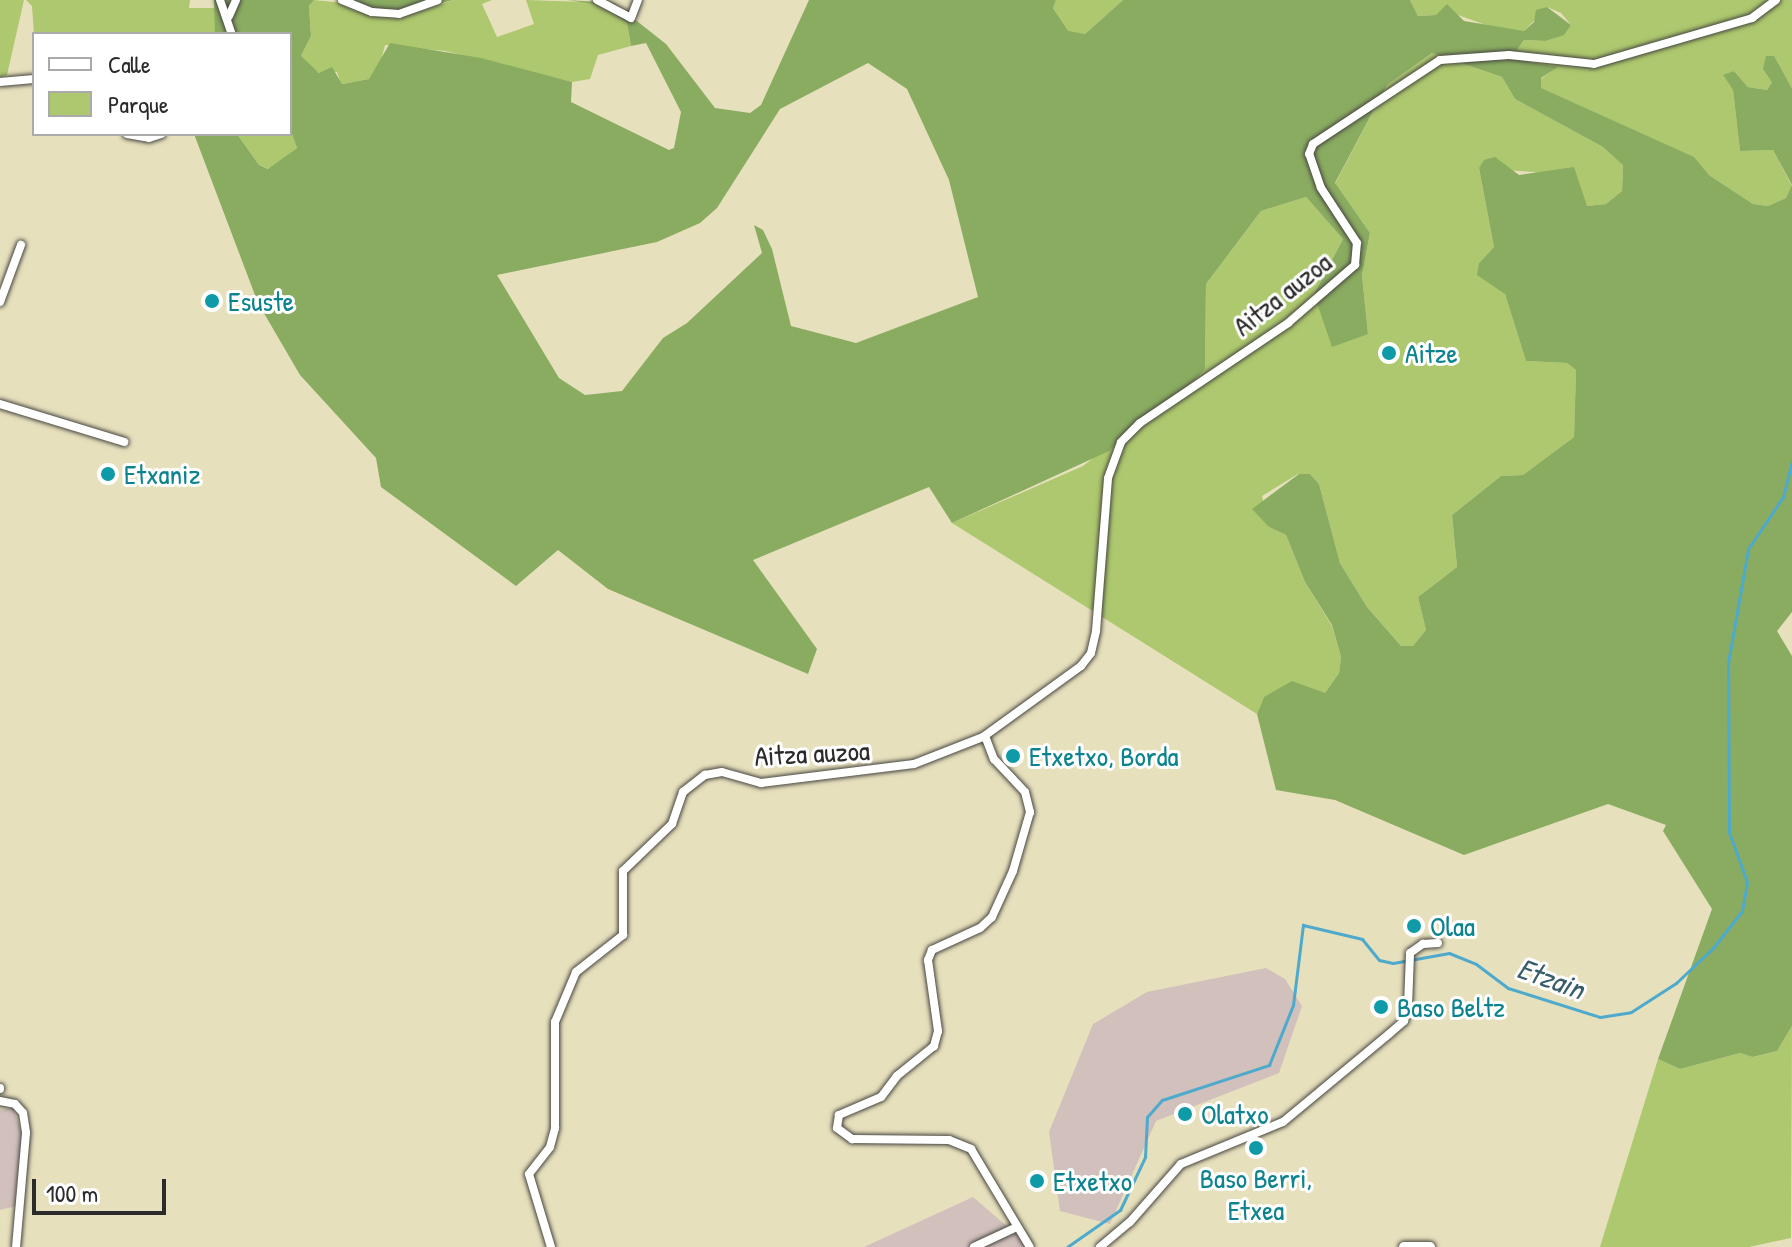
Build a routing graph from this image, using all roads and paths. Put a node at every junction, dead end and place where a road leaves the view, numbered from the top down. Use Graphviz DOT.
graph roads {
  1 [pos="220,0"];
  2 [pos="236,0"];
  3 [pos="342,0"];
  4 [pos="438,0"];
  5 [pos="597,0"];
  6 [pos="638,0"];
  7 [pos="1776,0"];
  8 [pos="229,16"];
  9 [pos="232,32"];
  10 [pos="32,79"];
  11 [pos="0,82"];
  12 [pos="21,245"];
  13 [pos="0,302"];
  14 [pos="0,404"];
  15 [pos="124,442"];
  16 [pos="985,736"];
  17 [pos="1438,943"];
  18 [pos="0,1101"];
  19 [pos="1017,1227"];
  20 [pos="16,1247"];
  21 [pos="551,1247"];
  22 [pos="974,1247"];
  23 [pos="1030,1247"];
  24 [pos="1100,1247"];
  25 [pos="1404,1247"];
  26 [pos="1430,1247"];
  1 -- 8 [label="street"];
  2 -- 8 [label="street"];
  3 -- 4 [label="street"];
  5 -- 6 [label="street"];
  7 -- 16 [label="street, Aitza auzoa"];
  8 -- 9 [label="street"];
  10 -- 11 [label="street"];
  12 -- 13 [label="street"];
  14 -- 15 [label="street"];
  16 -- 19 [label="street"];
  16 -- 21 [label="street, Aitza auzoa"];
  17 -- 24 [label="street"];
  18 -- 20 [label="street"];
  19 -- 22 [label="street"];
  19 -- 23 [label="street"];
  25 -- 26 [label="street"];
}
